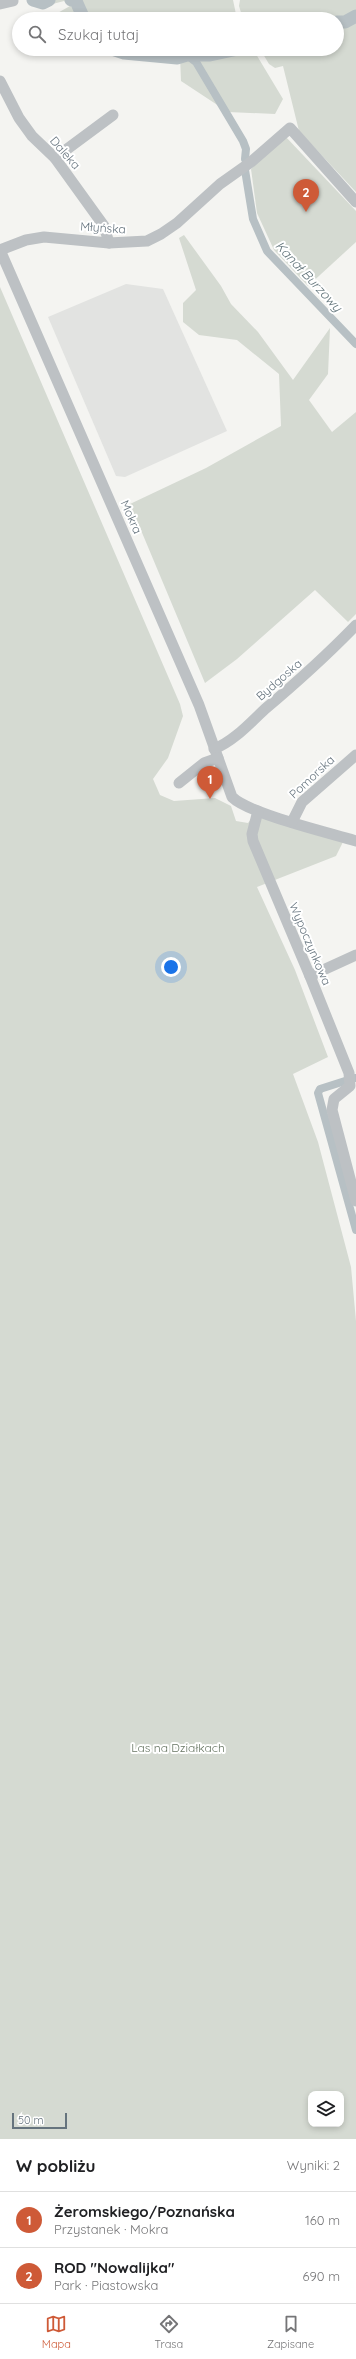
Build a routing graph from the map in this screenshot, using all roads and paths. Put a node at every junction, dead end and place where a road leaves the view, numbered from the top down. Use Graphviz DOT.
graph roads {
  1 [pos="13,1"];
  2 [pos="0,4"];
  3 [pos="0,81"];
  4 [pos="114,115"];
  5 [pos="55,158"];
  6 [pos="356,202"];
  7 [pos="109,243"];
  8 [pos="0,250"];
  9 [pos="356,625"];
  10 [pos="216,753"];
  11 [pos="356,755"];
  12 [pos="179,784"];
  13 [pos="258,811"];
  14 [pos="292,822"];
  15 [pos="356,841"];
  16 [pos="356,955"];
  17 [pos="310,976"];
  18 [pos="354,1087"];
  19 [pos="356,1201"];
  1 -- 2 [label="street"];
  3 -- 5 [label="street, Daleka"];
  4 -- 5 [label="street"];
  5 -- 7 [label="street, Daleka"];
  6 -- 7 [label="street, Młyńska"];
  7 -- 8 [label="street, Młyńska"];
  8 -- 10 [label="street, Mokra"];
  9 -- 10 [label="street, Bydgoska"];
  10 -- 12 [label="street, Bydgoska"];
  10 -- 13 [label="street, Mokra"];
  11 -- 14 [label="street, Pomorska"];
  13 -- 14 [label="street"];
  13 -- 17 [label="street, Wypoczynkowa"];
  14 -- 15 [label="street"];
  16 -- 17 [label="street"];
  17 -- 18 [label="street, Wypoczynkowa"];
  18 -- 19 [label="street, Wypoczynkowa"];
}
